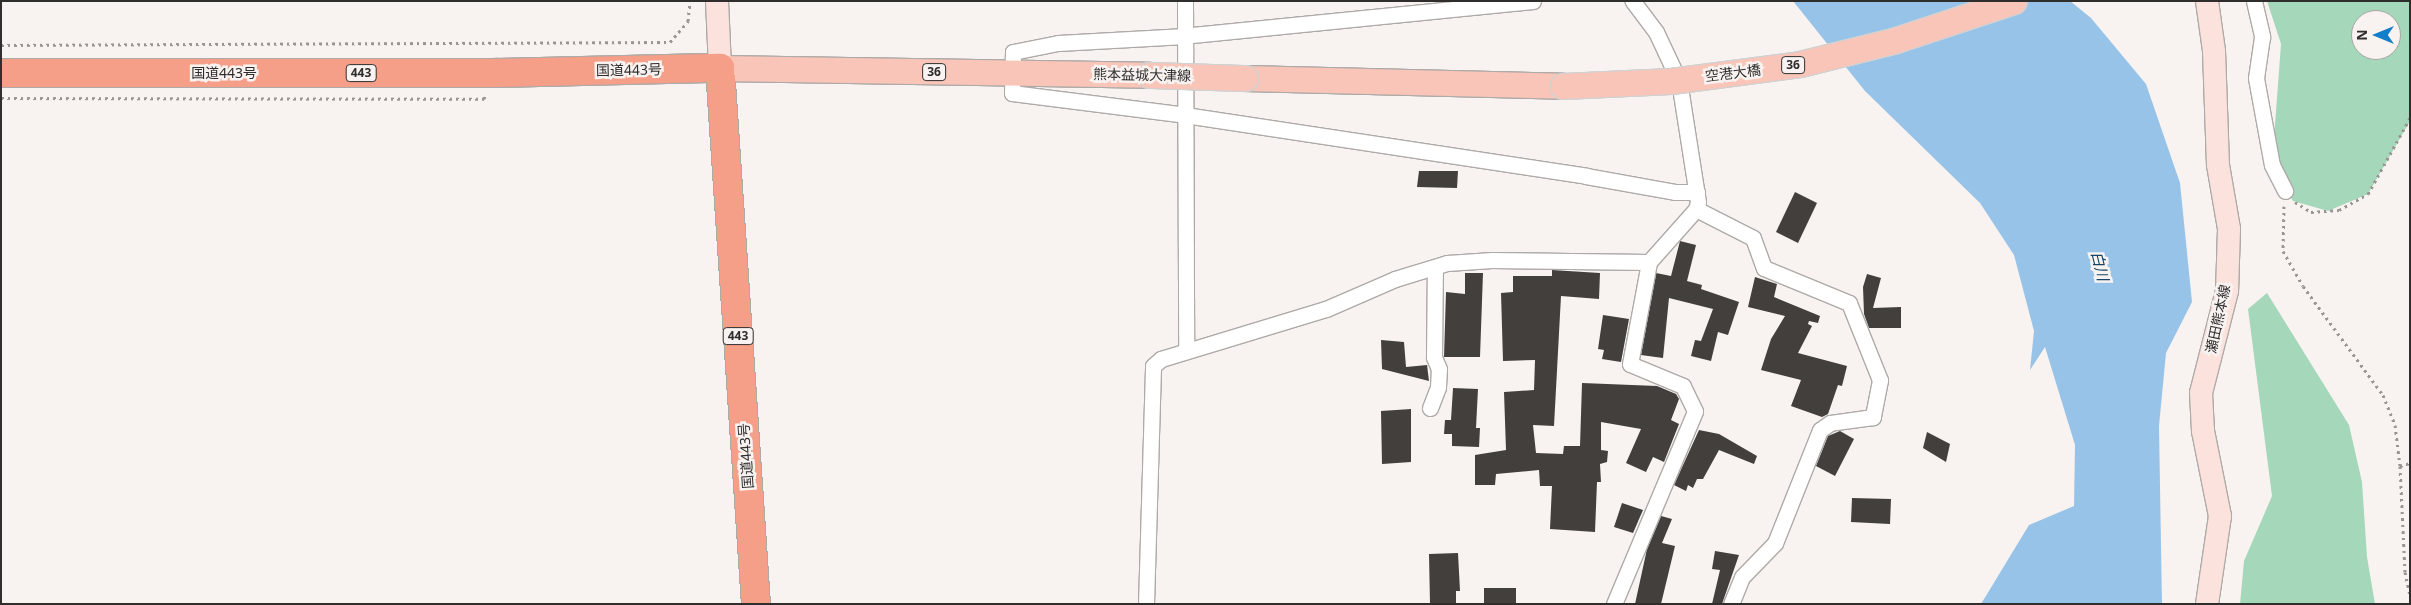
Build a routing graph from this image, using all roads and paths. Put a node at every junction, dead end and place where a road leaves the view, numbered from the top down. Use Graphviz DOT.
graph roads {
  1 [pos="690,1"];
  2 [pos="718,1"];
  3 [pos="1185,1"];
  4 [pos="1533,1"];
  5 [pos="1633,1"];
  6 [pos="2014,1"];
  7 [pos="2207,1"];
  8 [pos="2254,1"];
  9 [pos="1185,36"];
  10 [pos="1,45"];
  11 [pos="720,68"];
  12 [pos="493,72"];
  13 [pos="1,73"];
  14 [pos="1010,73"];
  15 [pos="1563,86"];
  16 [pos="1,98"];
  17 [pos="1185,115"];
  18 [pos="2410,118"];
  19 [pos="2285,191"];
  20 [pos="1697,192"];
  21 [pos="1696,209"];
  22 [pos="1649,262"];
  23 [pos="1435,268"];
  24 [pos="1186,350"];
  25 [pos="1430,408"];
  26 [pos="2410,463"];
  27 [pos="2400,466"];
  28 [pos="2410,595"];
  29 [pos="756,604"];
  30 [pos="1146,604"];
  31 [pos="1614,604"];
  32 [pos="1731,604"];
  33 [pos="2207,604"];
  1 -- 10 [label="path"];
  2 -- 11 [label="main road"];
  3 -- 9 [label="street"];
  4 -- 9 [label="street"];
  5 -- 20 [label="street"];
  6 -- 15 [label="main road, 空港大橋 / 36, bridge"];
  7 -- 33 [label="main road, 瀬田熊本線"];
  8 -- 19 [label="street"];
  9 -- 14 [label="street"];
  9 -- 17 [label="street"];
  11 -- 12 [label="highway, 国道443号 / 443"];
  11 -- 14 [label="main road, 熊本益城大津線 / 36"];
  11 -- 29 [label="highway, 国道443号 / 443"];
  12 -- 13 [label="highway, 国道443号 / 443"];
  12 -- 16 [label="path"];
  14 -- 15 [label="main road, 熊本益城大津線 / 36, bridge"];
  14 -- 17 [label="street"];
  17 -- 20 [label="street"];
  17 -- 24 [label="street"];
  18 -- 19 [label="path"];
  19 -- 27 [label="path"];
  20 -- 21 [label="street"];
  21 -- 22 [label="street"];
  21 -- 32 [label="street"];
  22 -- 23 [label="street"];
  22 -- 31 [label="street"];
  23 -- 24 [label="street"];
  23 -- 25 [label="street"];
  24 -- 30 [label="street"];
  26 -- 27 [label="path"];
  27 -- 28 [label="path"];
}
